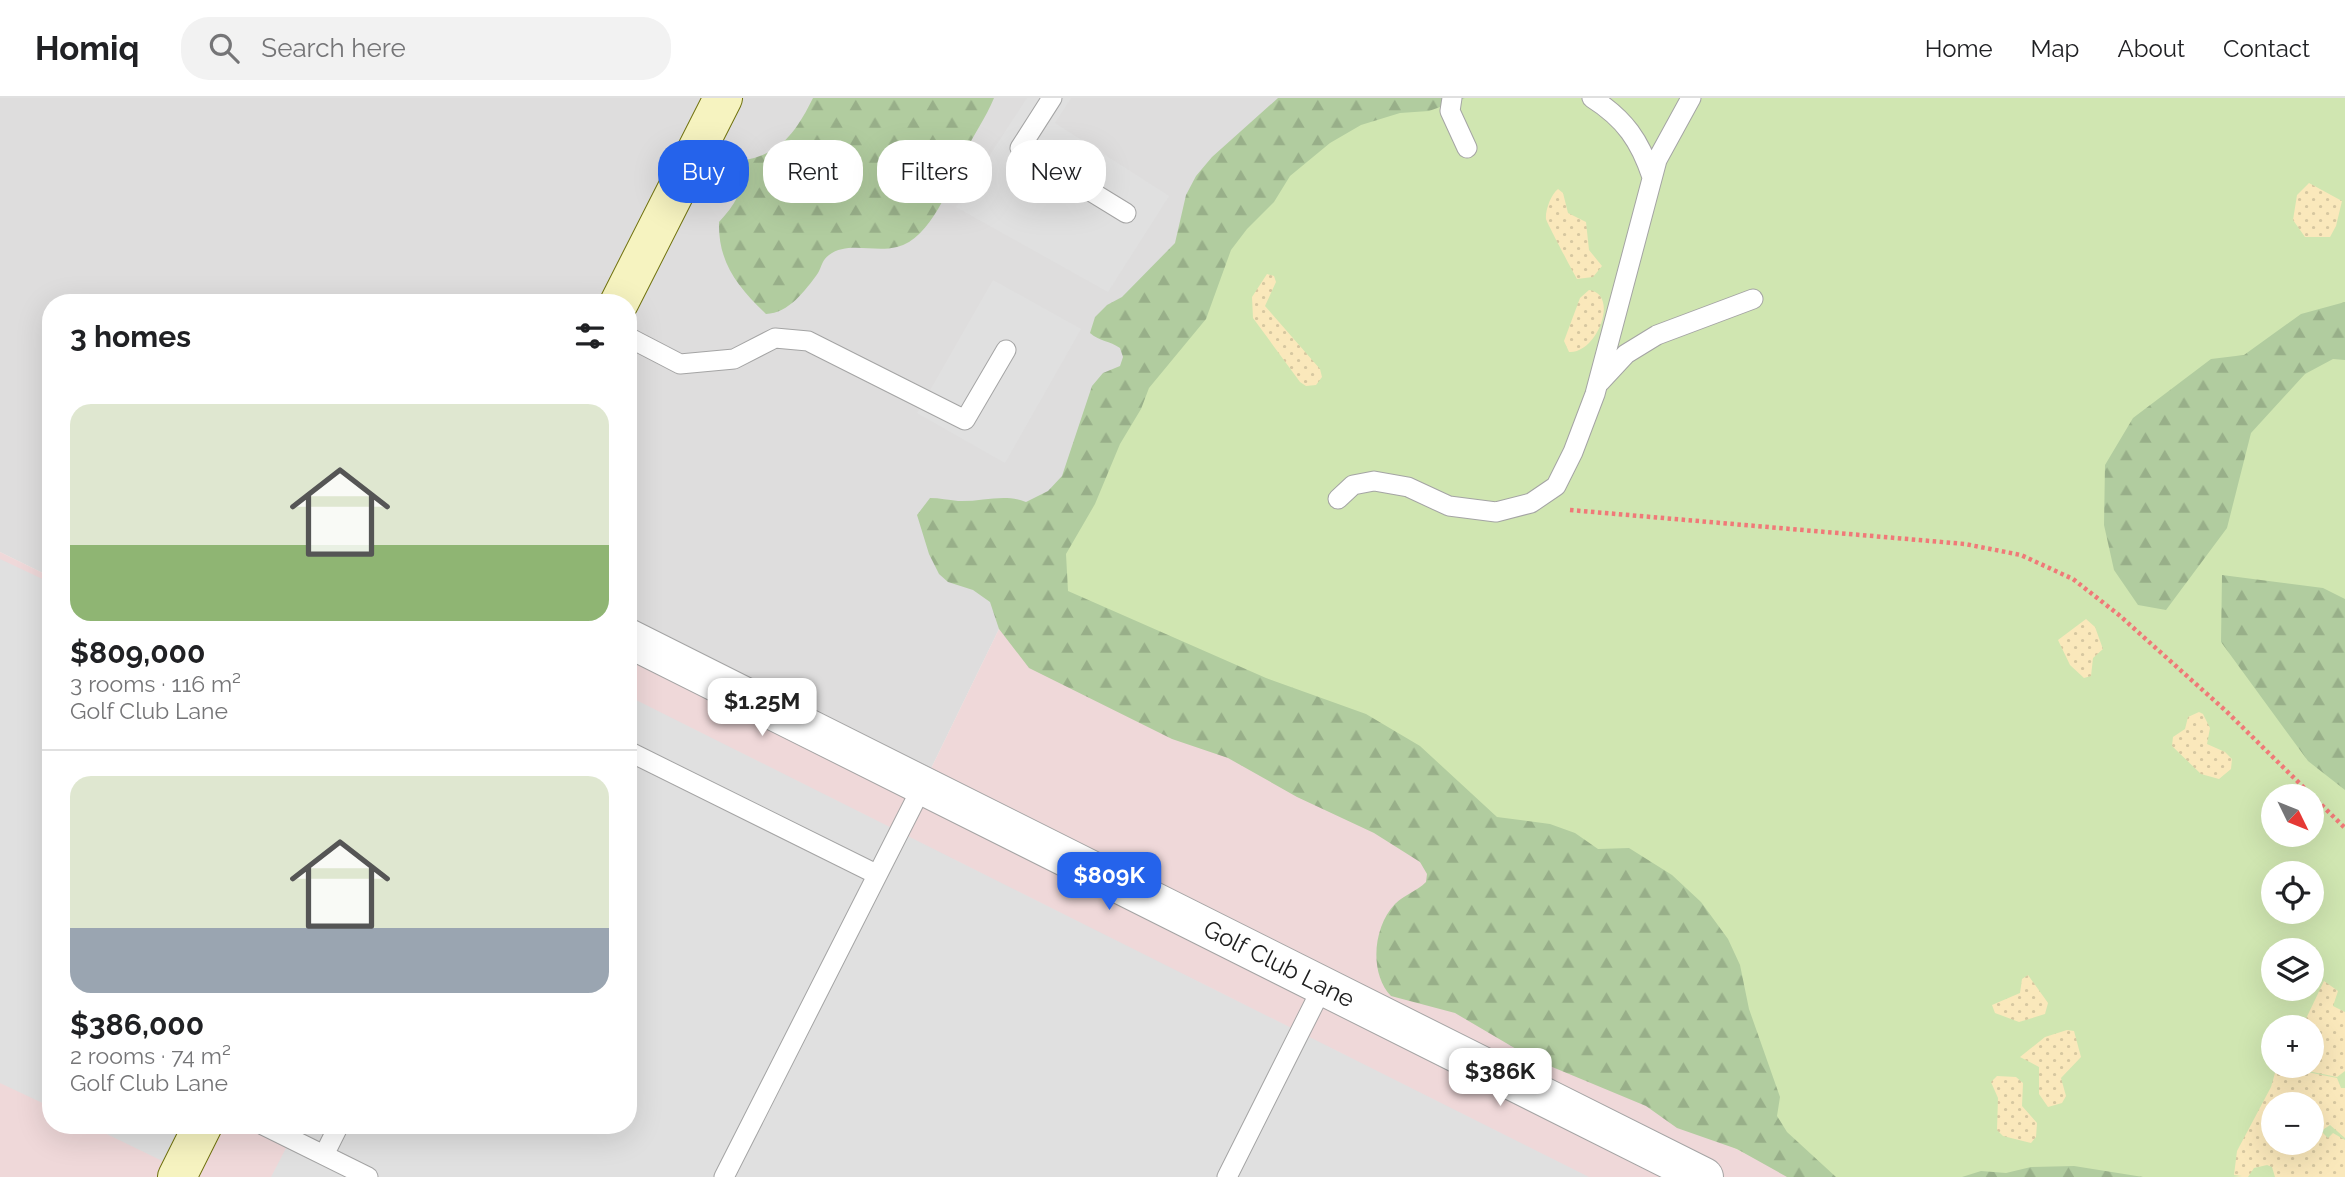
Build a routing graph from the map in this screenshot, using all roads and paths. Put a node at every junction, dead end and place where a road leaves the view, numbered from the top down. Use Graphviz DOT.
graph roads {
  1 [pos="723,98"];
  2 [pos="1052,98"];
  3 [pos="1452,98"];
  4 [pos="1592,98"];
  5 [pos="1691,98"];
  6 [pos="1467,148"];
  7 [pos="1652,177"];
  8 [pos="1126,213"];
  9 [pos="624,294"];
  10 [pos="1753,299"];
  11 [pos="637,342"];
  12 [pos="1006,350"];
  13 [pos="1597,385"];
  14 [pos="1338,499"];
  15 [pos="1520,506"];
  16 [pos="637,642"];
  17 [pos="637,755"];
  18 [pos="923,785"];
  19 [pos="2345,828"];
  20 [pos="876,874"];
  21 [pos="1322,986"];
  22 [pos="198,1134"];
  23 [pos="281,1134"];
  24 [pos="334,1134"];
  25 [pos="324,1155"];
  26 [pos="177,1177"];
  27 [pos="368,1177"];
  28 [pos="724,1177"];
  29 [pos="1227,1177"];
  30 [pos="1704,1177"];
  1 -- 9 [label="main road"];
  2 -- 8 [label="lane"];
  3 -- 6 [label="lane"];
  4 -- 7 [label="lane"];
  5 -- 7 [label="lane"];
  7 -- 13 [label="lane"];
  10 -- 13 [label="lane"];
  11 -- 12 [label="lane"];
  13 -- 15 [label="lane"];
  14 -- 15 [label="lane"];
  15 -- 19 [label="path"];
  16 -- 18 [label="street, Golf Club Lane"];
  17 -- 20 [label="lane"];
  18 -- 20 [label="lane"];
  18 -- 21 [label="street, Golf Club Lane"];
  20 -- 28 [label="lane"];
  21 -- 29 [label="lane"];
  21 -- 30 [label="street, Golf Club Lane"];
  22 -- 26 [label="main road"];
  23 -- 25 [label="lane"];
  24 -- 25 [label="lane"];
  25 -- 27 [label="lane"];
}
